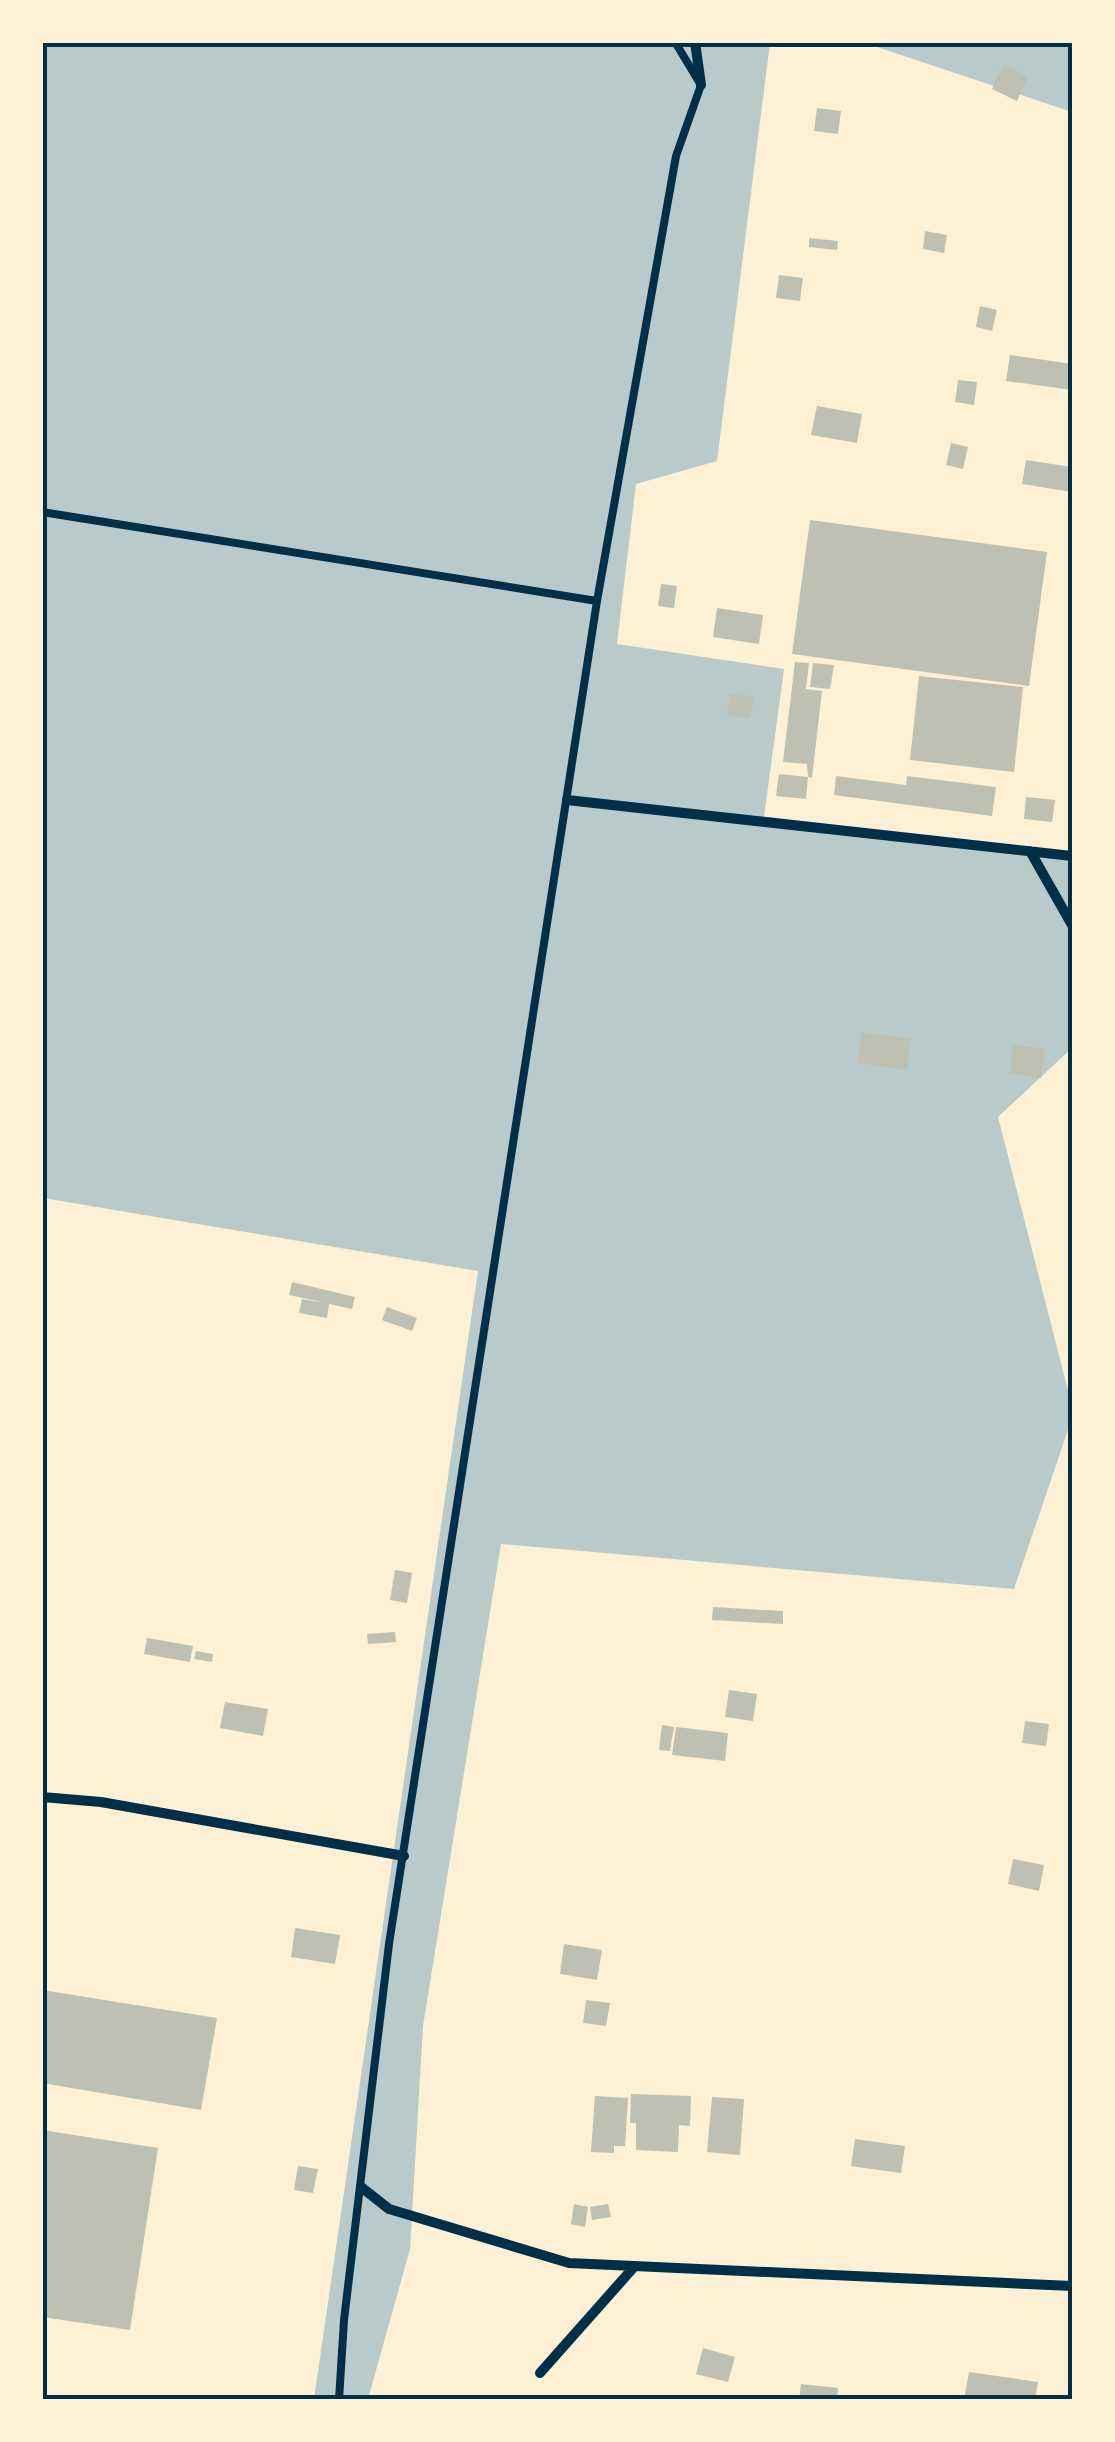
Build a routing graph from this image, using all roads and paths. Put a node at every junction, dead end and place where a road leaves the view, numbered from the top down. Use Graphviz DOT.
graph roads {
  1 [pos="675,42"];
  2 [pos="696,42"];
  3 [pos="701,85"];
  4 [pos="42,512"];
  5 [pos="597,602"];
  6 [pos="567,800"];
  7 [pos="1030,852"];
  8 [pos="1072,856"];
  9 [pos="1072,925"];
  10 [pos="42,1797"];
  11 [pos="404,1856"];
  12 [pos="361,2187"];
  13 [pos="634,2267"];
  14 [pos="1072,2286"];
  15 [pos="540,2373"];
  16 [pos="339,2400"];
  1 -- 3 [label="lane"];
  2 -- 3 [label="street"];
  3 -- 5 [label="lane"];
  4 -- 5 [label="lane"];
  5 -- 6 [label="lane"];
  6 -- 7 [label="street"];
  6 -- 11 [label="lane"];
  7 -- 8 [label="street"];
  7 -- 9 [label="street"];
  10 -- 11 [label="street"];
  11 -- 12 [label="lane"];
  12 -- 13 [label="street"];
  12 -- 16 [label="lane"];
  13 -- 14 [label="street"];
  13 -- 15 [label="street"];
}
